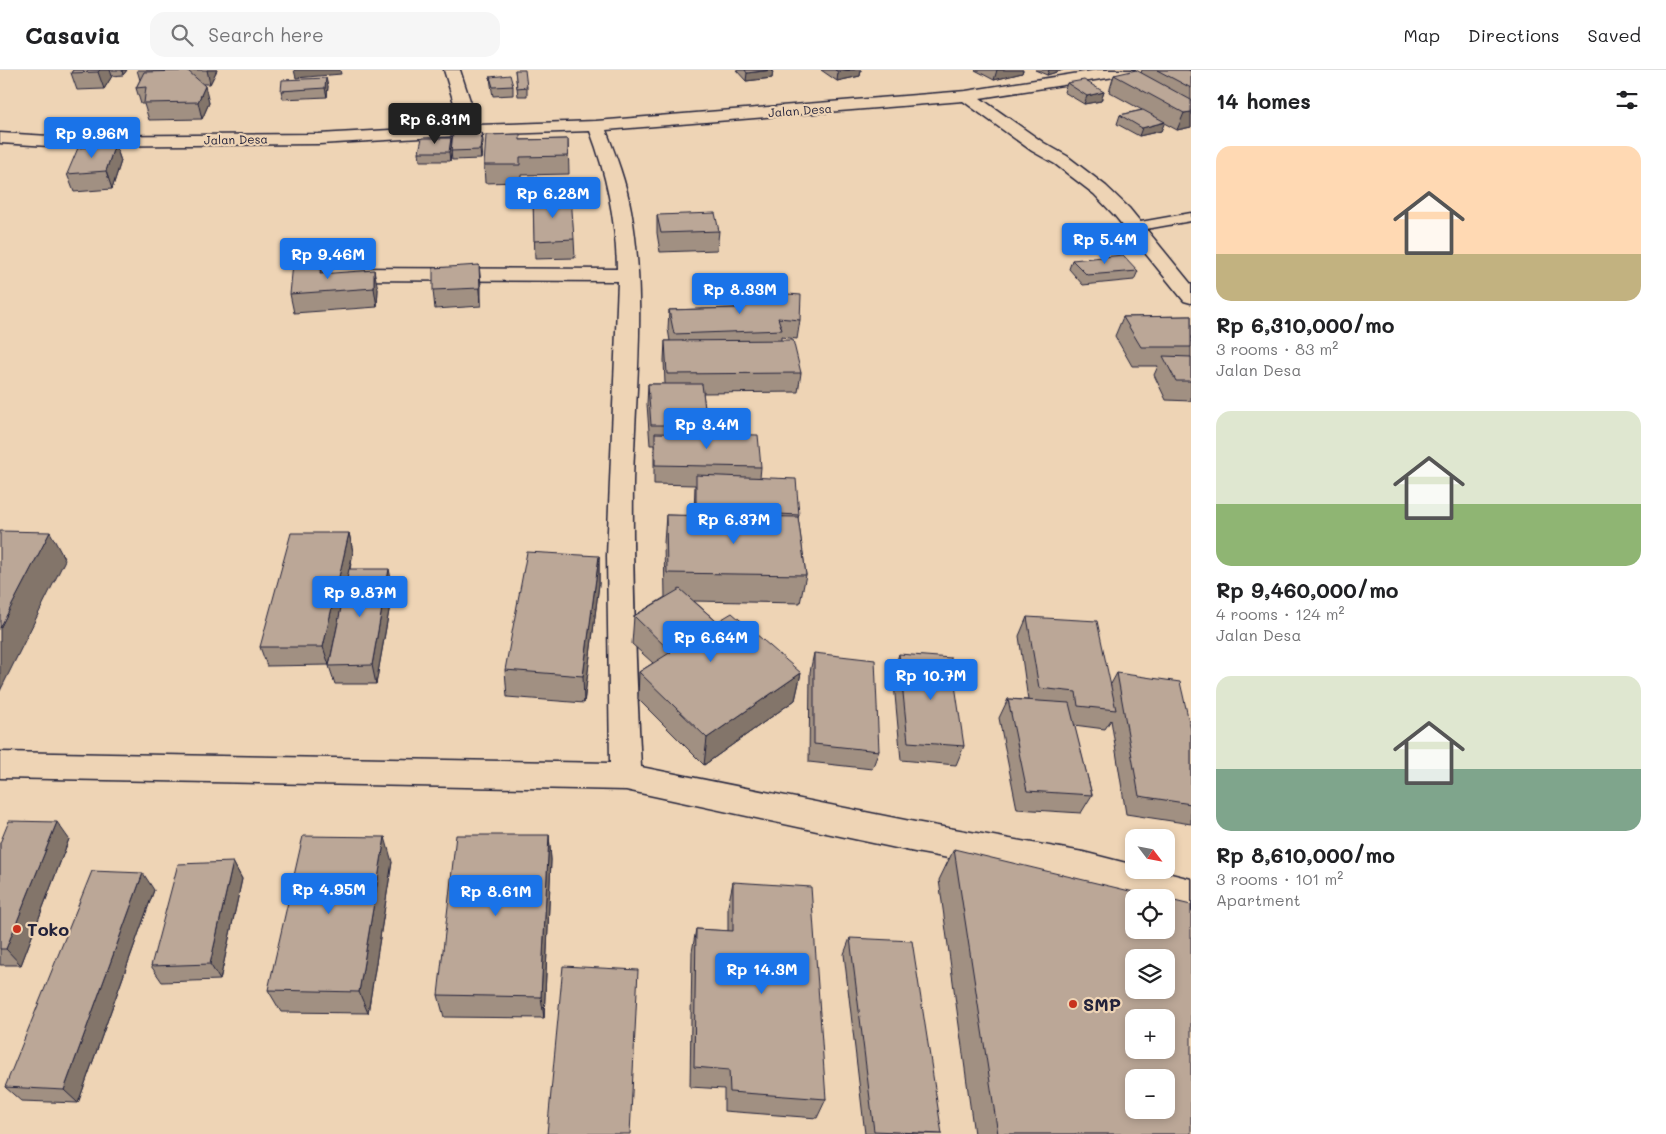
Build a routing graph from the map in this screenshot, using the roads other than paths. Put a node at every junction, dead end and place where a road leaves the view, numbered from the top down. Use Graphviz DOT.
graph roads {
  1 [pos="452,70"];
  2 [pos="1126,74"];
  3 [pos="966,96"];
  4 [pos="596,126"];
  5 [pos="471,130"];
  6 [pos="0,138"];
  7 [pos="1191,217"];
  8 [pos="1134,227"];
  9 [pos="324,274"];
  10 [pos="626,275"];
  11 [pos="1191,297"];
  12 [pos="0,765"];
  13 [pos="626,777"];
  14 [pos="1191,895"];
  1 -- 5 [label="street"];
  2 -- 3 [label="street, Jalan Desa"];
  3 -- 4 [label="street, Jalan Desa"];
  3 -- 8 [label="street"];
  4 -- 5 [label="street, Jalan Desa"];
  4 -- 10 [label="street"];
  5 -- 6 [label="street, Jalan Desa"];
  7 -- 8 [label="lane"];
  8 -- 11 [label="street"];
  9 -- 10 [label="street"];
  10 -- 13 [label="street"];
  12 -- 13 [label="street"];
  13 -- 14 [label="street"];
}
